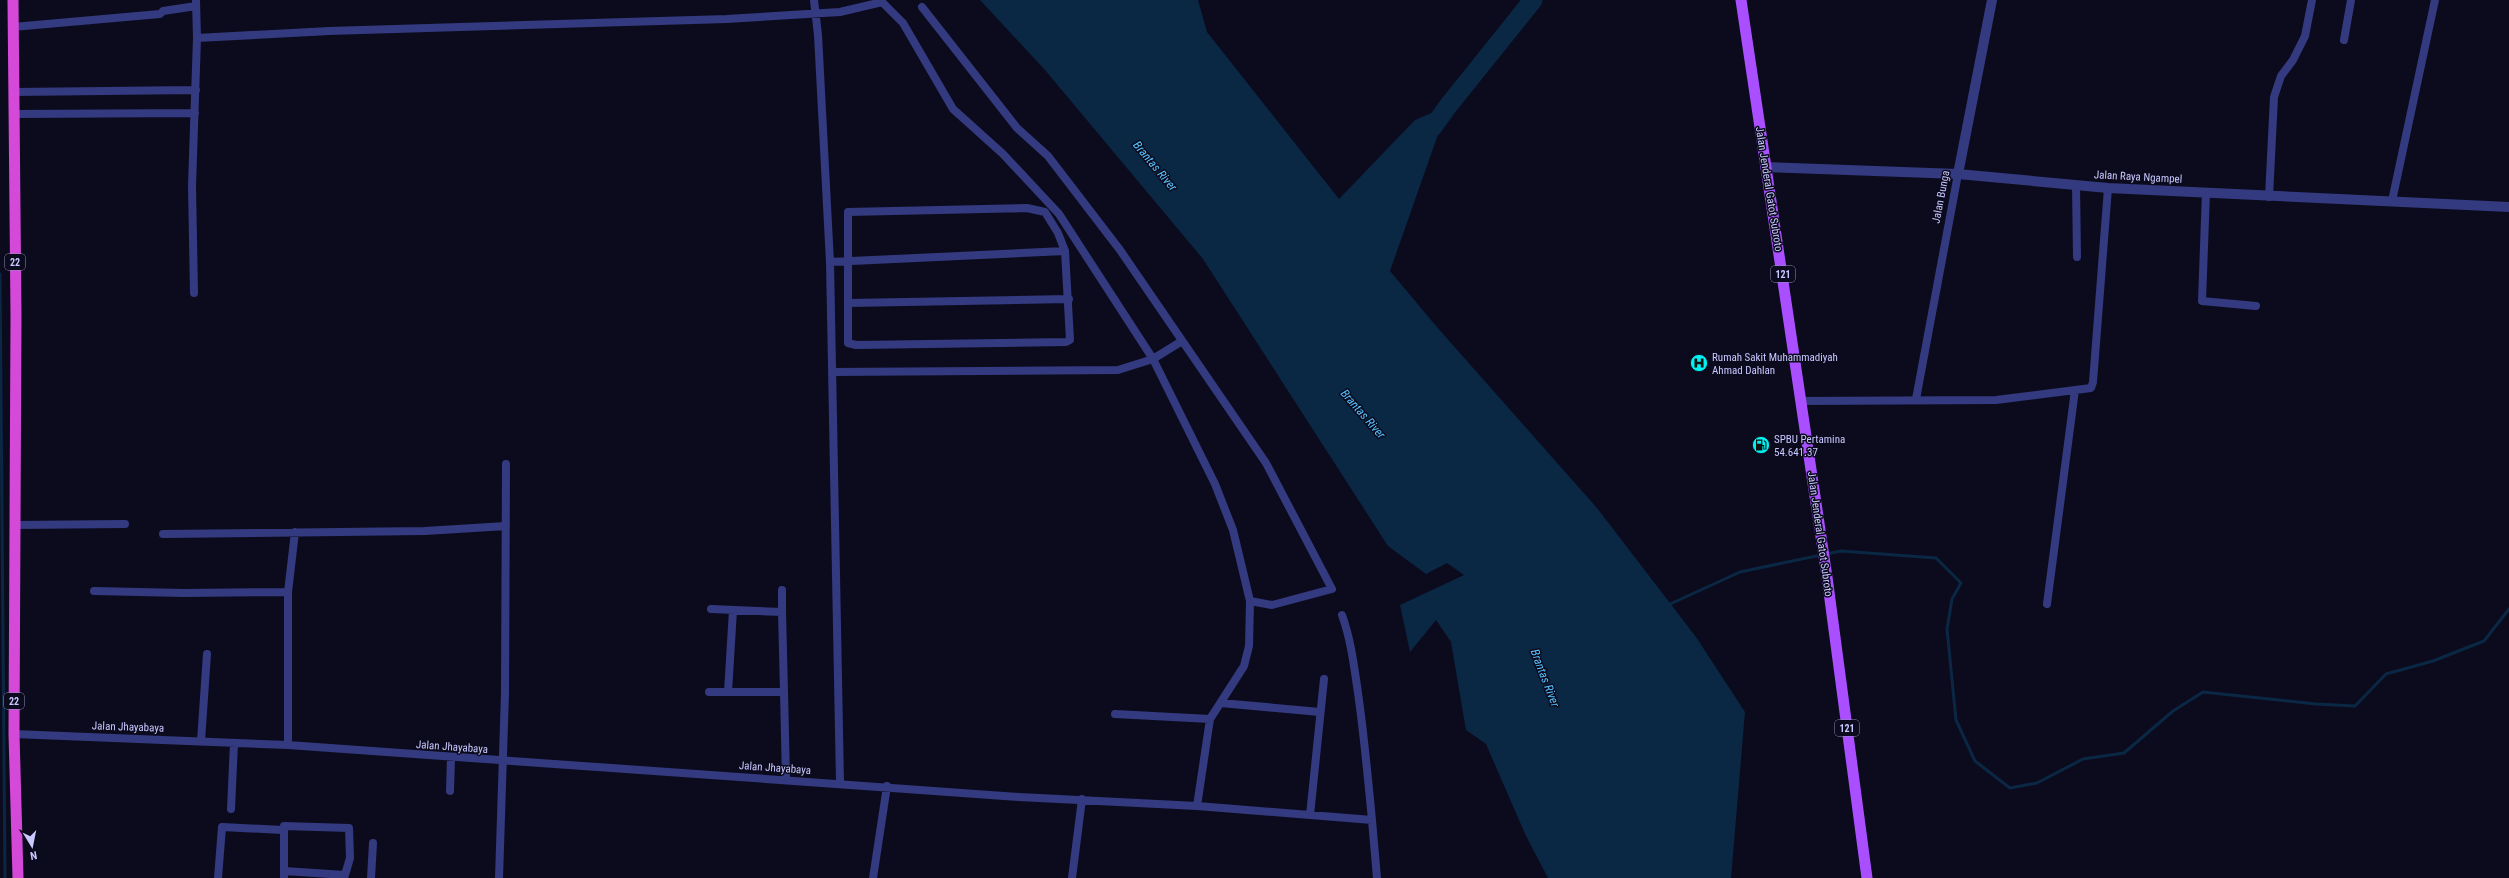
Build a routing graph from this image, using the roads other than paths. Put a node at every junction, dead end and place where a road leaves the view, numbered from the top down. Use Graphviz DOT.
graph roads {
  1 [pos="13,0"];
  2 [pos="814,0"];
  3 [pos="1741,0"];
  4 [pos="1992,0"];
  5 [pos="2312,0"];
  6 [pos="2351,0"];
  7 [pos="2435,0"];
  8 [pos="196,3"];
  9 [pos="922,7"];
  10 [pos="817,14"];
  11 [pos="13,27"];
  12 [pos="197,38"];
  13 [pos="2344,40"];
  14 [pos="196,90"];
  15 [pos="14,92"];
  16 [pos="195,113"];
  17 [pos="15,114"];
  18 [pos="1766,167"];
  19 [pos="1958,174"];
  20 [pos="2076,185"];
  21 [pos="2108,188"];
  22 [pos="2206,192"];
  23 [pos="2269,197"];
  24 [pos="2392,201"];
  25 [pos="2509,207"];
  26 [pos="1065,251"];
  27 [pos="2077,257"];
  28 [pos="848,261"];
  29 [pos="830,262"];
  30 [pos="194,293"];
  31 [pos="1069,299"];
  32 [pos="848,303"];
  33 [pos="2256,306"];
  34 [pos="1182,341"];
  35 [pos="1153,359"];
  36 [pos="832,372"];
  37 [pos="2075,390"];
  38 [pos="1916,399"];
  39 [pos="1801,401"];
  40 [pos="506,464"];
  41 [pos="125,524"];
  42 [pos="15,525"];
  43 [pos="506,526"];
  44 [pos="295,532"];
  45 [pos="163,534"];
  46 [pos="782,590"];
  47 [pos="94,591"];
  48 [pos="288,592"];
  49 [pos="1250,601"];
  50 [pos="2047,604"];
  51 [pos="711,609"];
  52 [pos="733,610"];
  53 [pos="782,612"];
  54 [pos="1342,615"];
  55 [pos="207,654"];
  56 [pos="1324,679"];
  57 [pos="709,692"];
  58 [pos="728,692"];
  59 [pos="784,692"];
  60 [pos="1221,703"];
  61 [pos="1320,712"];
  62 [pos="1115,714"];
  63 [pos="1210,719"];
  64 [pos="14,734"];
  65 [pos="201,741"];
  66 [pos="234,743"];
  67 [pos="288,745"];
  68 [pos="452,758"];
  69 [pos="503,761"];
  70 [pos="786,780"];
  71 [pos="840,784"];
  72 [pos="887,786"];
  73 [pos="450,791"];
  74 [pos="1082,799"];
  75 [pos="1197,806"];
  76 [pos="232,809"];
  77 [pos="1310,815"];
  78 [pos="1372,820"];
  79 [pos="283,830"];
  80 [pos="374,843"];
  81 [pos="284,874"];
  82 [pos="329,876"];
  83 [pos="345,877"];
  84 [pos="18,878"];
  85 [pos="218,878"];
  86 [pos="372,878"];
  87 [pos="499,878"];
  88 [pos="873,878"];
  89 [pos="1072,878"];
  90 [pos="1377,878"];
  91 [pos="1867,878"];
  1 -- 11 [label="highway, 22"];
  2 -- 10 [label="street"];
  3 -- 18 [label="main road, Jalan Jenderal Gatot Subroto / 121"];
  4 -- 19 [label="street, Jalan Bunga"];
  5 -- 23 [label="street"];
  6 -- 13 [label="street"];
  7 -- 24 [label="street"];
  8 -- 11 [label="street"];
  8 -- 12 [label="street"];
  9 -- 34 [label="street"];
  10 -- 12 [label="street"];
  10 -- 29 [label="street"];
  10 -- 35 [label="street"];
  11 -- 15 [label="highway, 22"];
  12 -- 14 [label="street"];
  14 -- 15 [label="street"];
  14 -- 16 [label="street"];
  15 -- 17 [label="highway, 22"];
  16 -- 17 [label="street"];
  16 -- 30 [label="street"];
  17 -- 42 [label="highway, 22"];
  18 -- 19 [label="street, Jalan Raya Ngampel"];
  18 -- 39 [label="main road, Jalan Jenderal Gatot Subroto / 121"];
  19 -- 20 [label="street, Jalan Raya Ngampel"];
  19 -- 38 [label="street, Jalan Bunga"];
  20 -- 21 [label="street, Jalan Raya Ngampel"];
  20 -- 27 [label="street"];
  21 -- 22 [label="street, Jalan Raya Ngampel"];
  21 -- 37 [label="street"];
  22 -- 23 [label="street, Jalan Raya Ngampel"];
  22 -- 33 [label="street"];
  23 -- 24 [label="street, Jalan Raya Ngampel"];
  24 -- 25 [label="street, Jalan Raya Ngampel"];
  26 -- 28 [label="street"];
  26 -- 28 [label="street"];
  26 -- 31 [label="street"];
  28 -- 29 [label="street"];
  28 -- 32 [label="street"];
  29 -- 36 [label="street"];
  31 -- 32 [label="street"];
  31 -- 32 [label="street"];
  34 -- 35 [label="street"];
  34 -- 49 [label="street"];
  35 -- 36 [label="street"];
  35 -- 49 [label="street"];
  36 -- 71 [label="street"];
  37 -- 38 [label="street"];
  37 -- 50 [label="street"];
  38 -- 39 [label="street"];
  39 -- 91 [label="main road, Jalan Jenderal Gatot Subroto / 121"];
  40 -- 43 [label="street"];
  41 -- 42 [label="street"];
  42 -- 64 [label="highway, 22"];
  43 -- 44 [label="street"];
  43 -- 69 [label="street"];
  44 -- 45 [label="street"];
  44 -- 48 [label="street"];
  46 -- 53 [label="street"];
  47 -- 48 [label="street"];
  48 -- 67 [label="street"];
  49 -- 60 [label="street"];
  51 -- 52 [label="street"];
  52 -- 53 [label="street"];
  52 -- 58 [label="street"];
  53 -- 59 [label="street"];
  54 -- 78 [label="street"];
  55 -- 65 [label="street"];
  56 -- 61 [label="street"];
  57 -- 58 [label="street"];
  58 -- 59 [label="street"];
  59 -- 70 [label="street"];
  60 -- 61 [label="street"];
  60 -- 63 [label="street"];
  61 -- 77 [label="street"];
  62 -- 63 [label="street"];
  63 -- 75 [label="street"];
  64 -- 65 [label="street, Jalan Jhayabaya"];
  64 -- 84 [label="highway, 22"];
  65 -- 66 [label="street, Jalan Jhayabaya"];
  66 -- 67 [label="street, Jalan Jhayabaya"];
  66 -- 76 [label="street"];
  67 -- 68 [label="street, Jalan Jhayabaya"];
  68 -- 69 [label="street, Jalan Jhayabaya"];
  68 -- 73 [label="street"];
  69 -- 70 [label="street, Jalan Jhayabaya"];
  69 -- 87 [label="street"];
  70 -- 71 [label="street, Jalan Jhayabaya"];
  71 -- 72 [label="street, Jalan Jhayabaya"];
  72 -- 74 [label="street, Jalan Jhayabaya"];
  72 -- 88 [label="street"];
  74 -- 75 [label="street, Jalan Jhayabaya"];
  74 -- 89 [label="street"];
  75 -- 77 [label="street, Jalan Jhayabaya"];
  77 -- 78 [label="street, Jalan Jhayabaya"];
  78 -- 90 [label="street"];
  79 -- 81 [label="street"];
  79 -- 83 [label="street"];
  79 -- 85 [label="street"];
  80 -- 86 [label="street"];
  81 -- 82 [label="street"];
  82 -- 83 [label="street"];
}
